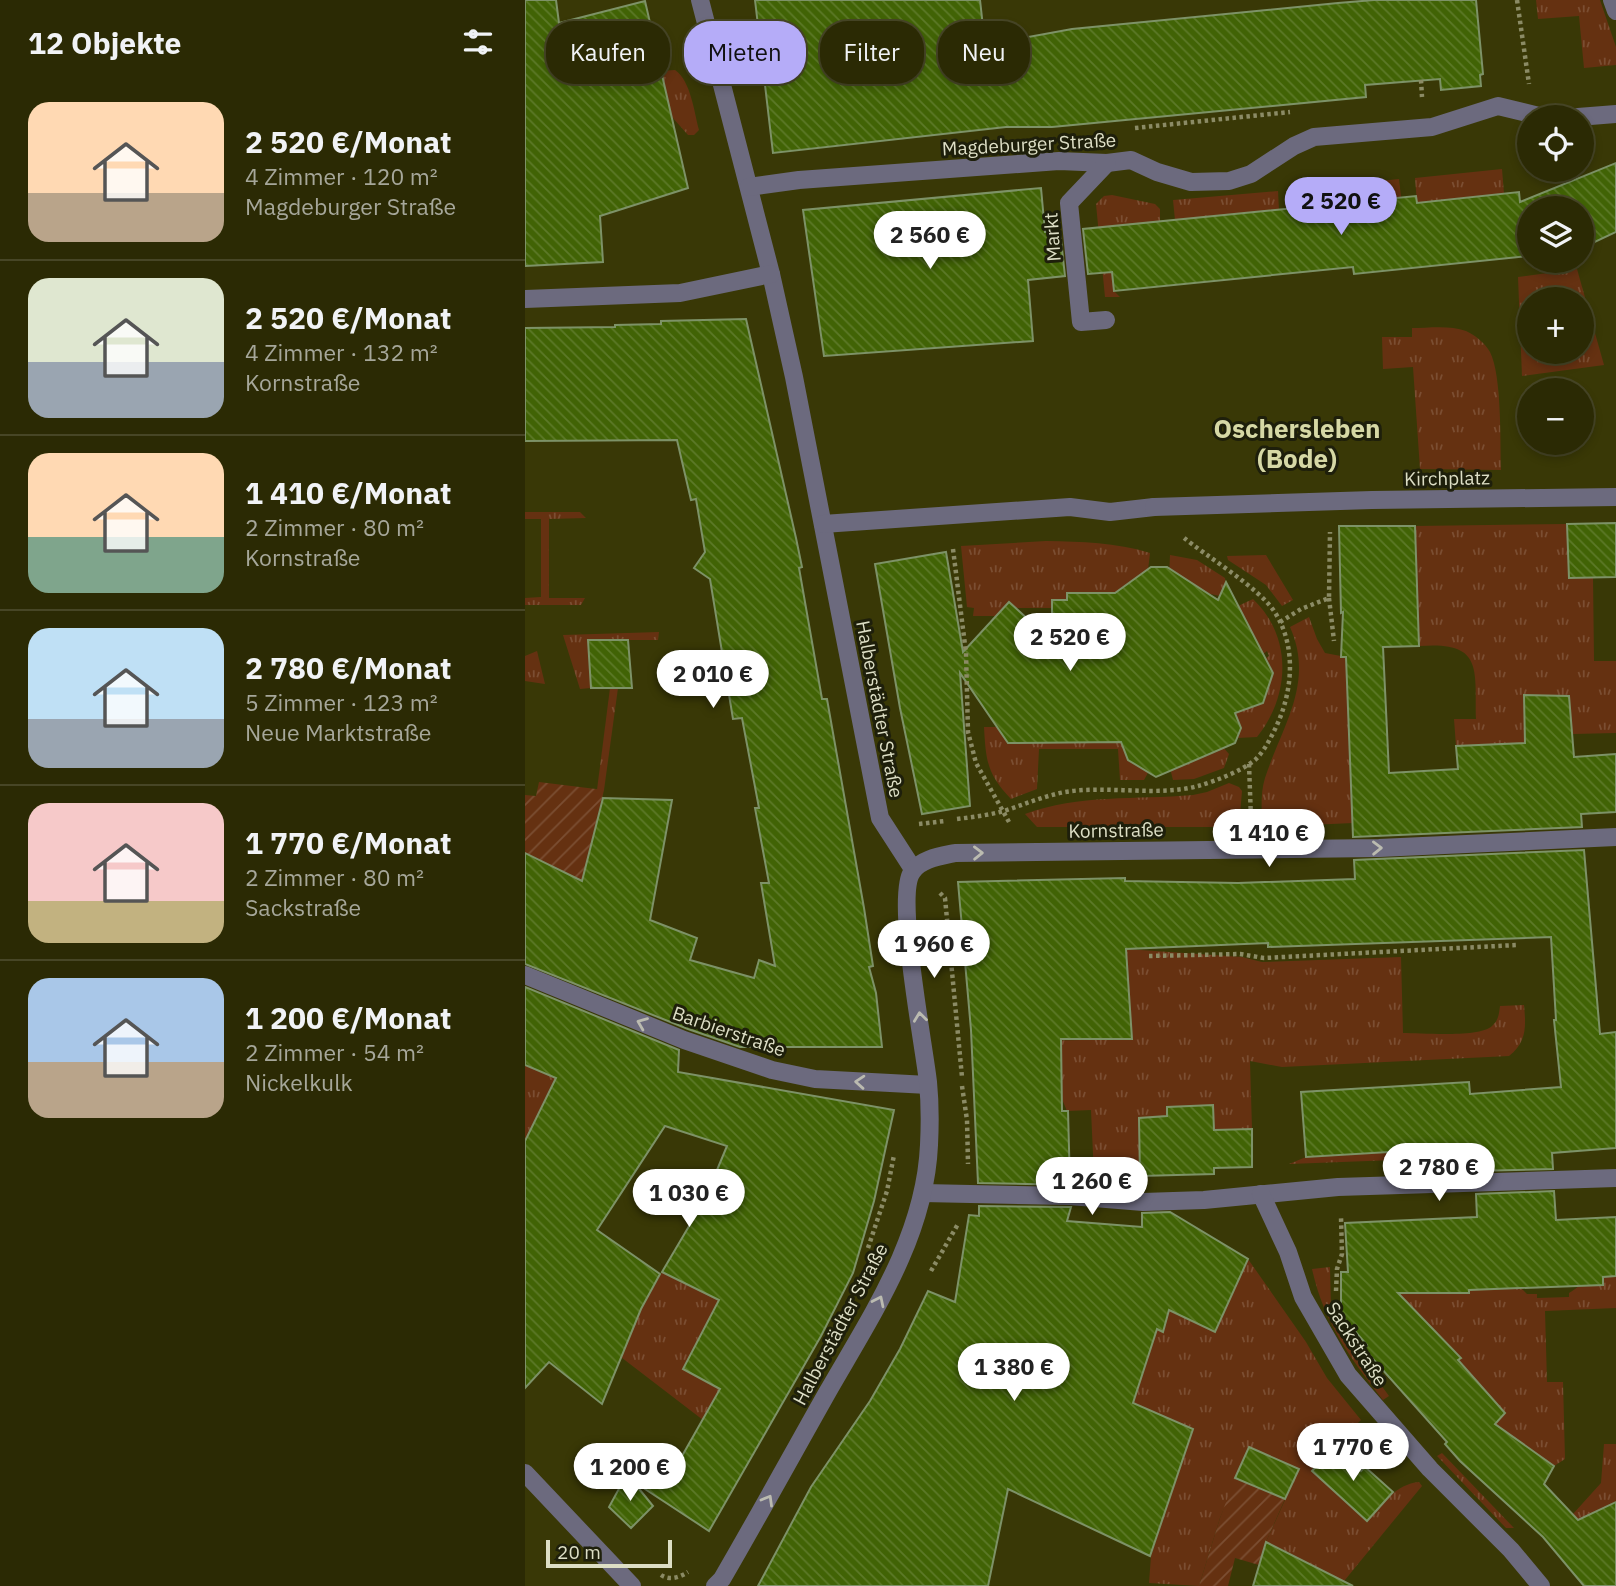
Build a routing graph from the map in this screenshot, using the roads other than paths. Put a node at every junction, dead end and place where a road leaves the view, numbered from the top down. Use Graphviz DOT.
graph roads {
  1 [pos="700,0"];
  2 [pos="1612,0"];
  3 [pos="1616,11"];
  4 [pos="1517,110"];
  5 [pos="1616,114"];
  6 [pos="1594,116"];
  7 [pos="1107,163"];
  8 [pos="750,187"];
  9 [pos="771,274"];
  10 [pos="525,299"];
  11 [pos="1107,320"];
  12 [pos="1616,496"];
  13 [pos="823,524"];
  14 [pos="1616,837"];
  15 [pos="913,869"];
  16 [pos="525,975"];
  17 [pos="928,1085"];
  18 [pos="1616,1178"];
  19 [pos="923,1193"];
  20 [pos="1261,1194"];
  21 [pos="525,1472"];
  22 [pos="631,1585"];
  23 [pos="715,1586"];
  24 [pos="1541,1586"];
  1 -- 8 [label="street, Halberstädter Straße"];
  2 -- 3 [label="street"];
  4 -- 7 [label="street, Magdeburger Straße"];
  5 -- 6 [label="street"];
  7 -- 8 [label="street, Magdeburger Straße"];
  7 -- 11 [label="street, Markt"];
  8 -- 9 [label="street, Halberstädter Straße"];
  9 -- 10 [label="street"];
  9 -- 13 [label="street, Halberstädter Straße"];
  12 -- 13 [label="street, Kirchplatz"];
  13 -- 15 [label="street, Halberstädter Straße"];
  15 -- 14 [label="street, Kornstraße, one-way"];
  17 -- 15 [label="street, Halberstädter Straße, one-way"];
  17 -- 16 [label="street, Barbierstraße, one-way"];
  17 -- 19 [label="street, Halberstädter Straße"];
  18 -- 20 [label="street"];
  19 -- 20 [label="street"];
  23 -- 19 [label="street, Halberstädter Straße, one-way"];
  20 -- 24 [label="street, Sackstraße"];
  21 -- 22 [label="street"];
}
